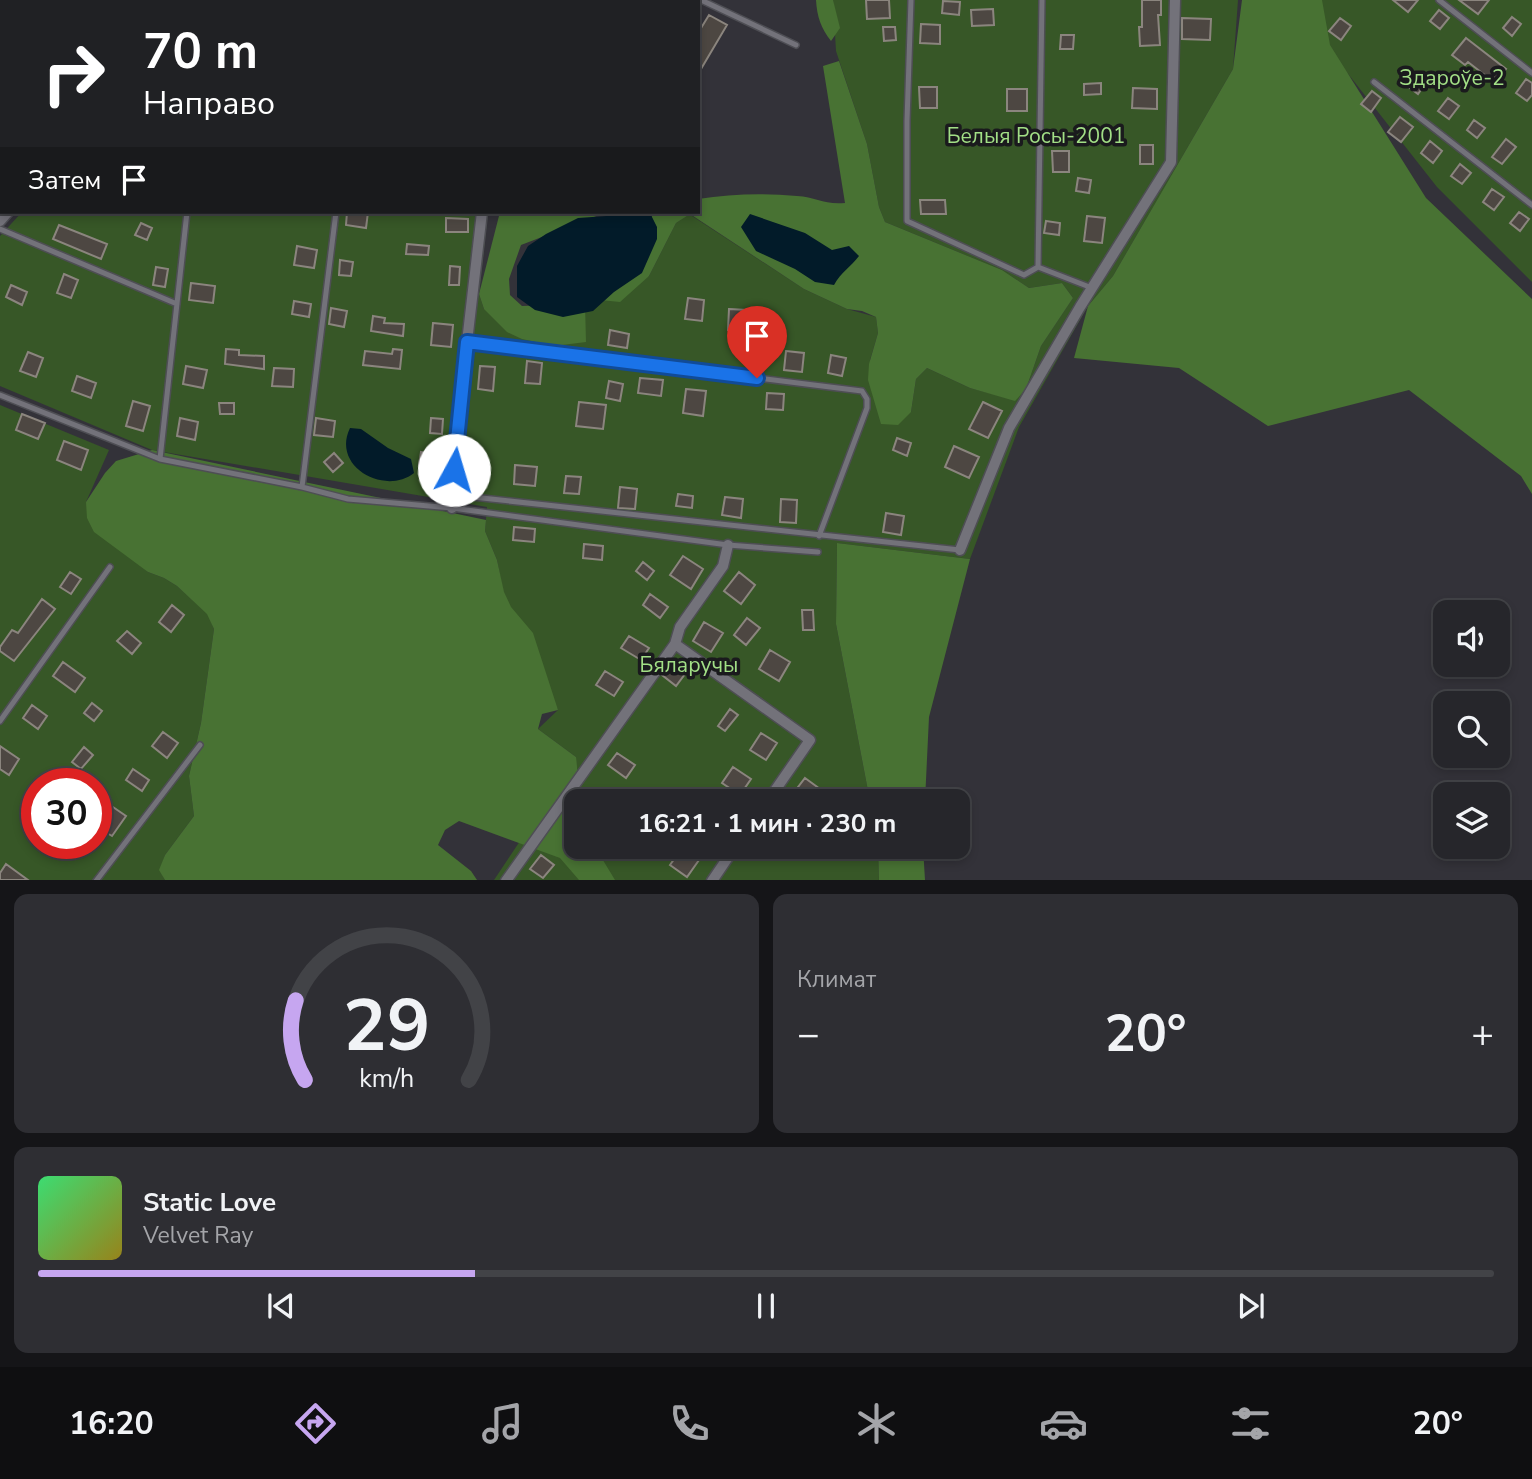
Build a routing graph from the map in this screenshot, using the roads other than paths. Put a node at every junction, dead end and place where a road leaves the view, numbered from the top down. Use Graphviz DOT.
graph roads {
  1 [pos="701,0"];
  2 [pos="911,0"];
  3 [pos="1042,0"];
  4 [pos="1175,0"];
  5 [pos="1440,0"];
  6 [pos="796,45"];
  7 [pos="1532,73"];
  8 [pos="1374,82"];
  9 [pos="1532,205"];
  10 [pos="187,214"];
  11 [pos="336,214"];
  12 [pos="482,214"];
  13 [pos="0,229"];
  14 [pos="1038,267"];
  15 [pos="1092,288"];
  16 [pos="177,304"];
  17 [pos="467,342"];
  18 [pos="0,396"];
  19 [pos="160,459"];
  20 [pos="302,487"];
  21 [pos="451,495"];
  22 [pos="452,509"];
  23 [pos="819,536"];
  24 [pos="728,545"];
  25 [pos="960,550"];
  26 [pos="818,552"];
  27 [pos="110,567"];
  28 [pos="675,644"];
  29 [pos="0,720"];
  30 [pos="200,745"];
  31 [pos="776,789"];
  32 [pos="727,859"];
  33 [pos="96,880"];
  34 [pos="506,880"];
  35 [pos="712,880"];
  1 -- 6 [label="lane"];
  2 -- 14 [label="lane"];
  3 -- 14 [label="lane"];
  4 -- 15 [label="street"];
  5 -- 7 [label="lane"];
  8 -- 9 [label="lane"];
  10 -- 16 [label="lane"];
  11 -- 20 [label="lane"];
  12 -- 17 [label="street"];
  13 -- 16 [label="lane"];
  14 -- 15 [label="lane"];
  15 -- 25 [label="street"];
  16 -- 19 [label="lane"];
  17 -- 21 [label="street"];
  17 -- 23 [label="lane"];
  18 -- 19 [label="lane"];
  19 -- 20 [label="lane"];
  20 -- 22 [label="lane"];
  21 -- 22 [label="street"];
  21 -- 23 [label="lane"];
  22 -- 24 [label="lane"];
  23 -- 25 [label="lane"];
  24 -- 26 [label="lane"];
  24 -- 28 [label="street"];
  27 -- 29 [label="lane"];
  28 -- 31 [label="street"];
  28 -- 34 [label="street"];
  30 -- 33 [label="lane"];
  32 -- 35 [label="street"];
}
